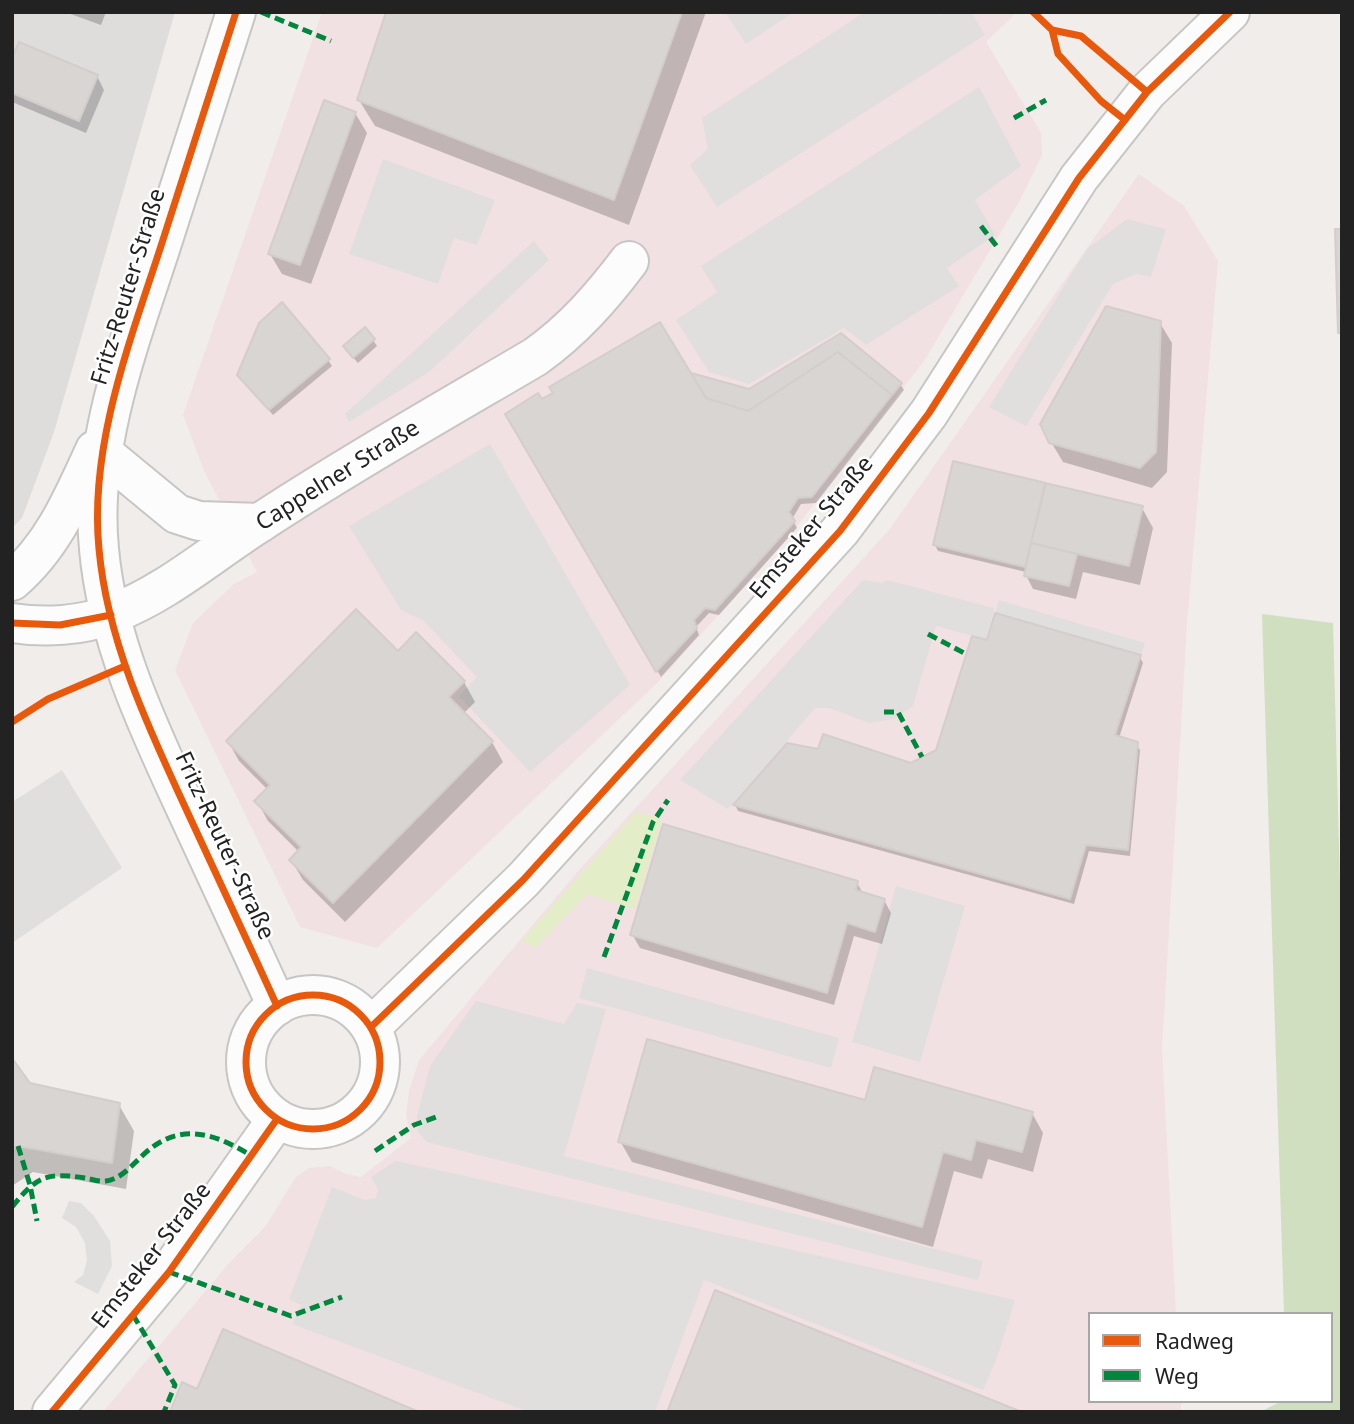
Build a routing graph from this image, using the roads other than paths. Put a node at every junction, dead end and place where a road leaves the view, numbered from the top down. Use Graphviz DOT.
graph roads {
  1 [pos="236,12"];
  2 [pos="1230,12"];
  3 [pos="629,261"];
  4 [pos="106,436"];
  5 [pos="260,523"];
  6 [pos="12,581"];
  7 [pos="111,615"];
  8 [pos="12,623"];
  9 [pos="277,1006"];
  10 [pos="371,1027"];
  11 [pos="276,1119"];
  12 [pos="51,1412"];
  1 -- 4 [label="street, Fritz-Reuter-Straße"];
  2 -- 10 [label="street, Emsteker Straße"];
  3 -- 5 [label="street, Cappelner Straße"];
  4 -- 5 [label="street"];
  4 -- 6 [label="street"];
  4 -- 7 [label="street, Fritz-Reuter-Straße"];
  5 -- 7 [label="street, Cappelner Straße"];
  7 -- 8 [label="street, Cappelner Straße"];
  7 -- 9 [label="street, Fritz-Reuter-Straße"];
  9 -- 10 [label="street"];
  9 -- 11 [label="street"];
  10 -- 11 [label="street"];
  11 -- 12 [label="street, Emsteker Straße"];
}
